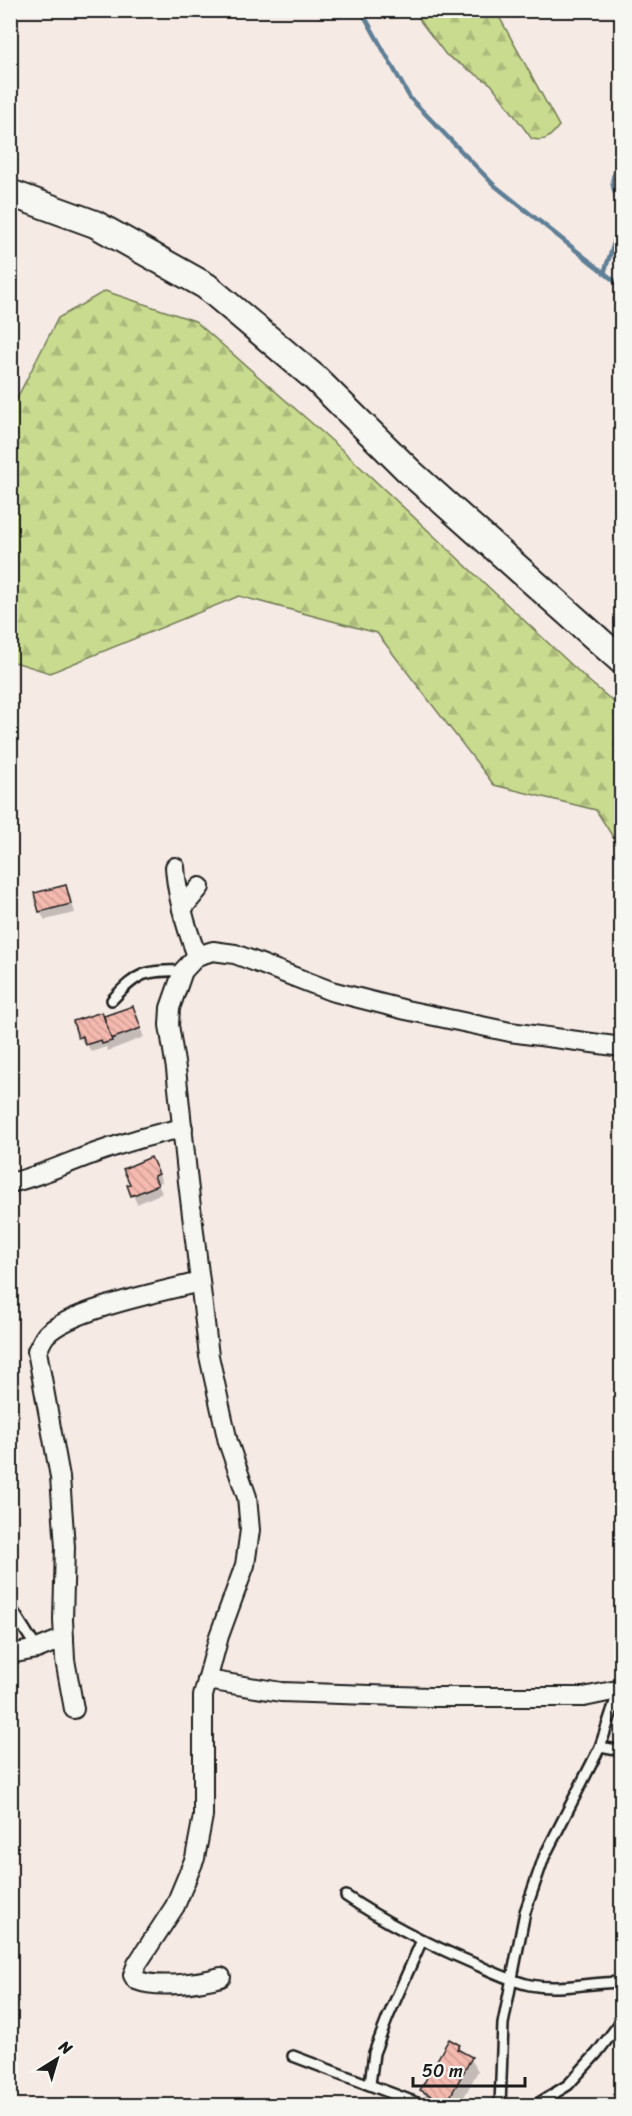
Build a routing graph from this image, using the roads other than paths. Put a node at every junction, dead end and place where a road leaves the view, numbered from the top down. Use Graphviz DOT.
graph roads {
  1 [pos="10,193"];
  2 [pos="621,661"];
  3 [pos="175,867"];
  4 [pos="200,887"];
  5 [pos="182,909"];
  6 [pos="197,956"];
  7 [pos="183,971"];
  8 [pos="112,1000"];
  9 [pos="621,1047"];
  10 [pos="183,1128"];
  11 [pos="10,1183"];
  12 [pos="200,1282"];
  13 [pos="10,1606"];
  14 [pos="64,1638"];
  15 [pos="37,1649"];
  16 [pos="10,1654"];
  17 [pos="207,1680"];
  18 [pos="620,1689"];
  19 [pos="74,1709"];
  20 [pos="600,1747"];
  21 [pos="621,1751"];
  22 [pos="345,1896"];
  23 [pos="422,1940"];
  24 [pos="221,1977"];
  25 [pos="511,1980"];
  26 [pos="621,1982"];
  27 [pos="621,2020"];
  28 [pos="294,2055"];
  29 [pos="370,2084"];
  30 [pos="425,2106"];
  31 [pos="500,2106"];
  32 [pos="534,2106"];
  1 -- 2 [label="street"];
  3 -- 5 [label="street"];
  4 -- 5 [label="street"];
  5 -- 6 [label="street"];
  6 -- 7 [label="street"];
  6 -- 9 [label="street"];
  7 -- 8 [label="lane"];
  7 -- 10 [label="street"];
  10 -- 11 [label="street"];
  10 -- 12 [label="street"];
  12 -- 14 [label="street"];
  12 -- 17 [label="street"];
  13 -- 15 [label="lane"];
  14 -- 15 [label="street"];
  14 -- 19 [label="street"];
  15 -- 16 [label="street"];
  17 -- 18 [label="street"];
  17 -- 24 [label="street"];
  18 -- 20 [label="lane"];
  20 -- 21 [label="lane"];
  20 -- 25 [label="lane"];
  22 -- 23 [label="lane"];
  23 -- 25 [label="lane"];
  23 -- 29 [label="lane"];
  25 -- 26 [label="lane"];
  25 -- 31 [label="lane"];
  27 -- 32 [label="lane"];
  28 -- 29 [label="lane"];
  29 -- 30 [label="lane"];
}
